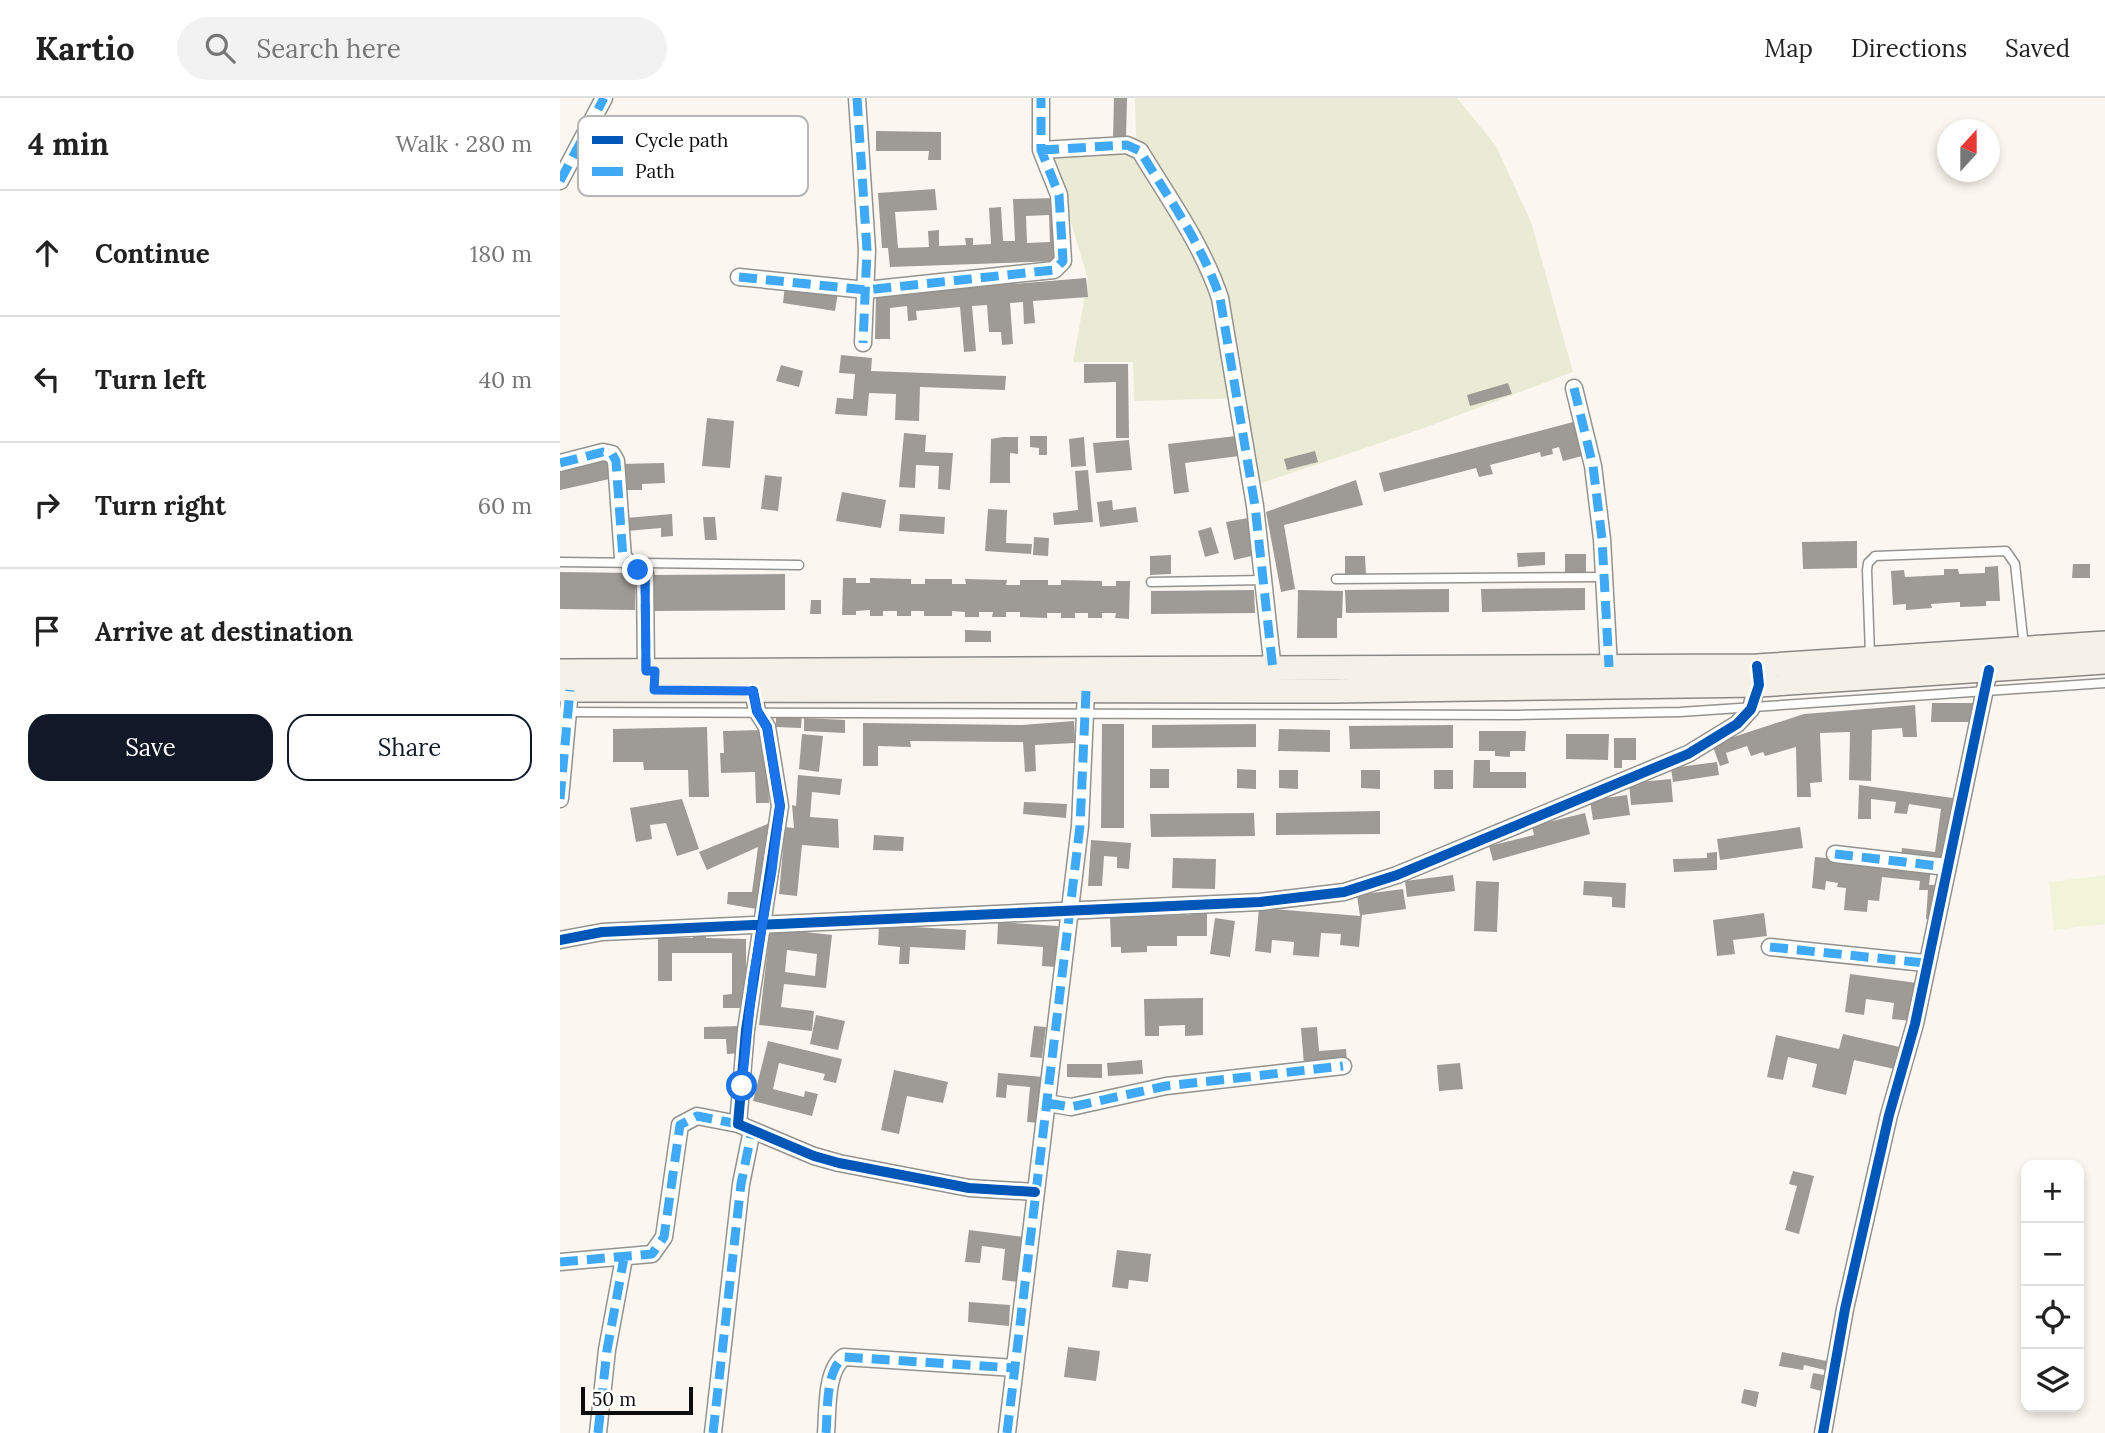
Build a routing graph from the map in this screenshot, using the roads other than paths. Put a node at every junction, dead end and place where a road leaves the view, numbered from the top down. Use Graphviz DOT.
graph roads {
  1 [pos="604,98"];
  2 [pos="857,98"];
  3 [pos="1041,98"];
  4 [pos="594,116"];
  5 [pos="578,147"];
  6 [pos="1041,150"];
  7 [pos="560,181"];
  8 [pos="738,277"];
  9 [pos="866,290"];
  10 [pos="863,342"];
  11 [pos="1574,388"];
  12 [pos="560,463"];
  13 [pos="560,562"];
  14 [pos="628,563"];
  15 [pos="799,565"];
  16 [pos="1604,577"];
  17 [pos="1336,579"];
  18 [pos="1264,580"];
  19 [pos="1151,582"];
  20 [pos="2105,643"];
  21 [pos="2024,648"];
  22 [pos="1870,658"];
  23 [pos="2105,662"];
  24 [pos="1609,667"];
  25 [pos="1273,670"];
  26 [pos="1989,670"];
  27 [pos="1758,676"];
  28 [pos="652,678"];
  29 [pos="2105,683"];
  30 [pos="1332,691"];
  31 [pos="1983,693"];
  32 [pos="564,695"];
  33 [pos="755,701"];
  34 [pos="1085,702"];
  35 [pos="1751,709"];
  36 [pos="1334,714"];
  37 [pos="560,799"];
  38 [pos="1835,854"];
  39 [pos="1947,867"];
  40 [pos="1070,912"];
  41 [pos="763,927"];
  42 [pos="560,940"];
  43 [pos="1770,947"];
  44 [pos="1925,963"];
  45 [pos="1343,1066"];
  46 [pos="1047,1103"];
  47 [pos="745,1127"];
  48 [pos="1035,1192"];
  49 [pos="624,1258"];
  50 [pos="560,1262"];
  51 [pos="1015,1368"];
  52 [pos="598,1433"];
  53 [pos="713,1433"];
  54 [pos="826,1433"];
  55 [pos="1007,1433"];
  56 [pos="1823,1433"];
  1 -- 4 [label="street"];
  2 -- 9 [label="street"];
  3 -- 6 [label="street"];
  5 -- 7 [label="street"];
  6 -- 9 [label="street"];
  6 -- 18 [label="street"];
  8 -- 9 [label="street"];
  9 -- 10 [label="street"];
  11 -- 16 [label="street"];
  12 -- 14 [label="street"];
  13 -- 14 [label="lane"];
  14 -- 15 [label="lane"];
  14 -- 28 [label="street"];
  16 -- 17 [label="lane"];
  16 -- 24 [label="street"];
  18 -- 19 [label="lane"];
  18 -- 25 [label="street"];
  20 -- 21 [label="main road"];
  21 -- 22 [label="main road"];
  21 -- 22 [label="lane"];
  22 -- 27 [label="main road"];
  23 -- 26 [label="main road"];
  24 -- 25 [label="main road"];
  24 -- 27 [label="main road"];
  25 -- 28 [label="main road"];
  26 -- 27 [label="main road"];
  26 -- 31 [label="street"];
  27 -- 30 [label="main road"];
  27 -- 35 [label="street"];
  28 -- 32 [label="main road"];
  28 -- 33 [label="main road"];
  29 -- 31 [label="lane"];
  30 -- 34 [label="main road"];
  30 -- 36 [label="lane"];
  31 -- 35 [label="lane"];
  31 -- 39 [label="street"];
  32 -- 33 [label="lane"];
  32 -- 37 [label="street"];
  33 -- 34 [label="main road"];
  33 -- 41 [label="street"];
  34 -- 36 [label="lane"];
  34 -- 40 [label="street"];
  35 -- 36 [label="lane"];
  35 -- 40 [label="street"];
  38 -- 39 [label="street"];
  39 -- 44 [label="street"];
  40 -- 41 [label="street"];
  40 -- 46 [label="street"];
  41 -- 42 [label="street"];
  41 -- 47 [label="street"];
  43 -- 44 [label="street"];
  44 -- 56 [label="street"];
  45 -- 46 [label="street"];
  46 -- 48 [label="street"];
  47 -- 48 [label="street"];
  47 -- 49 [label="street"];
  47 -- 53 [label="street"];
  48 -- 51 [label="street"];
  49 -- 50 [label="street"];
  49 -- 52 [label="street"];
  51 -- 54 [label="street"];
  51 -- 55 [label="street"];
}
